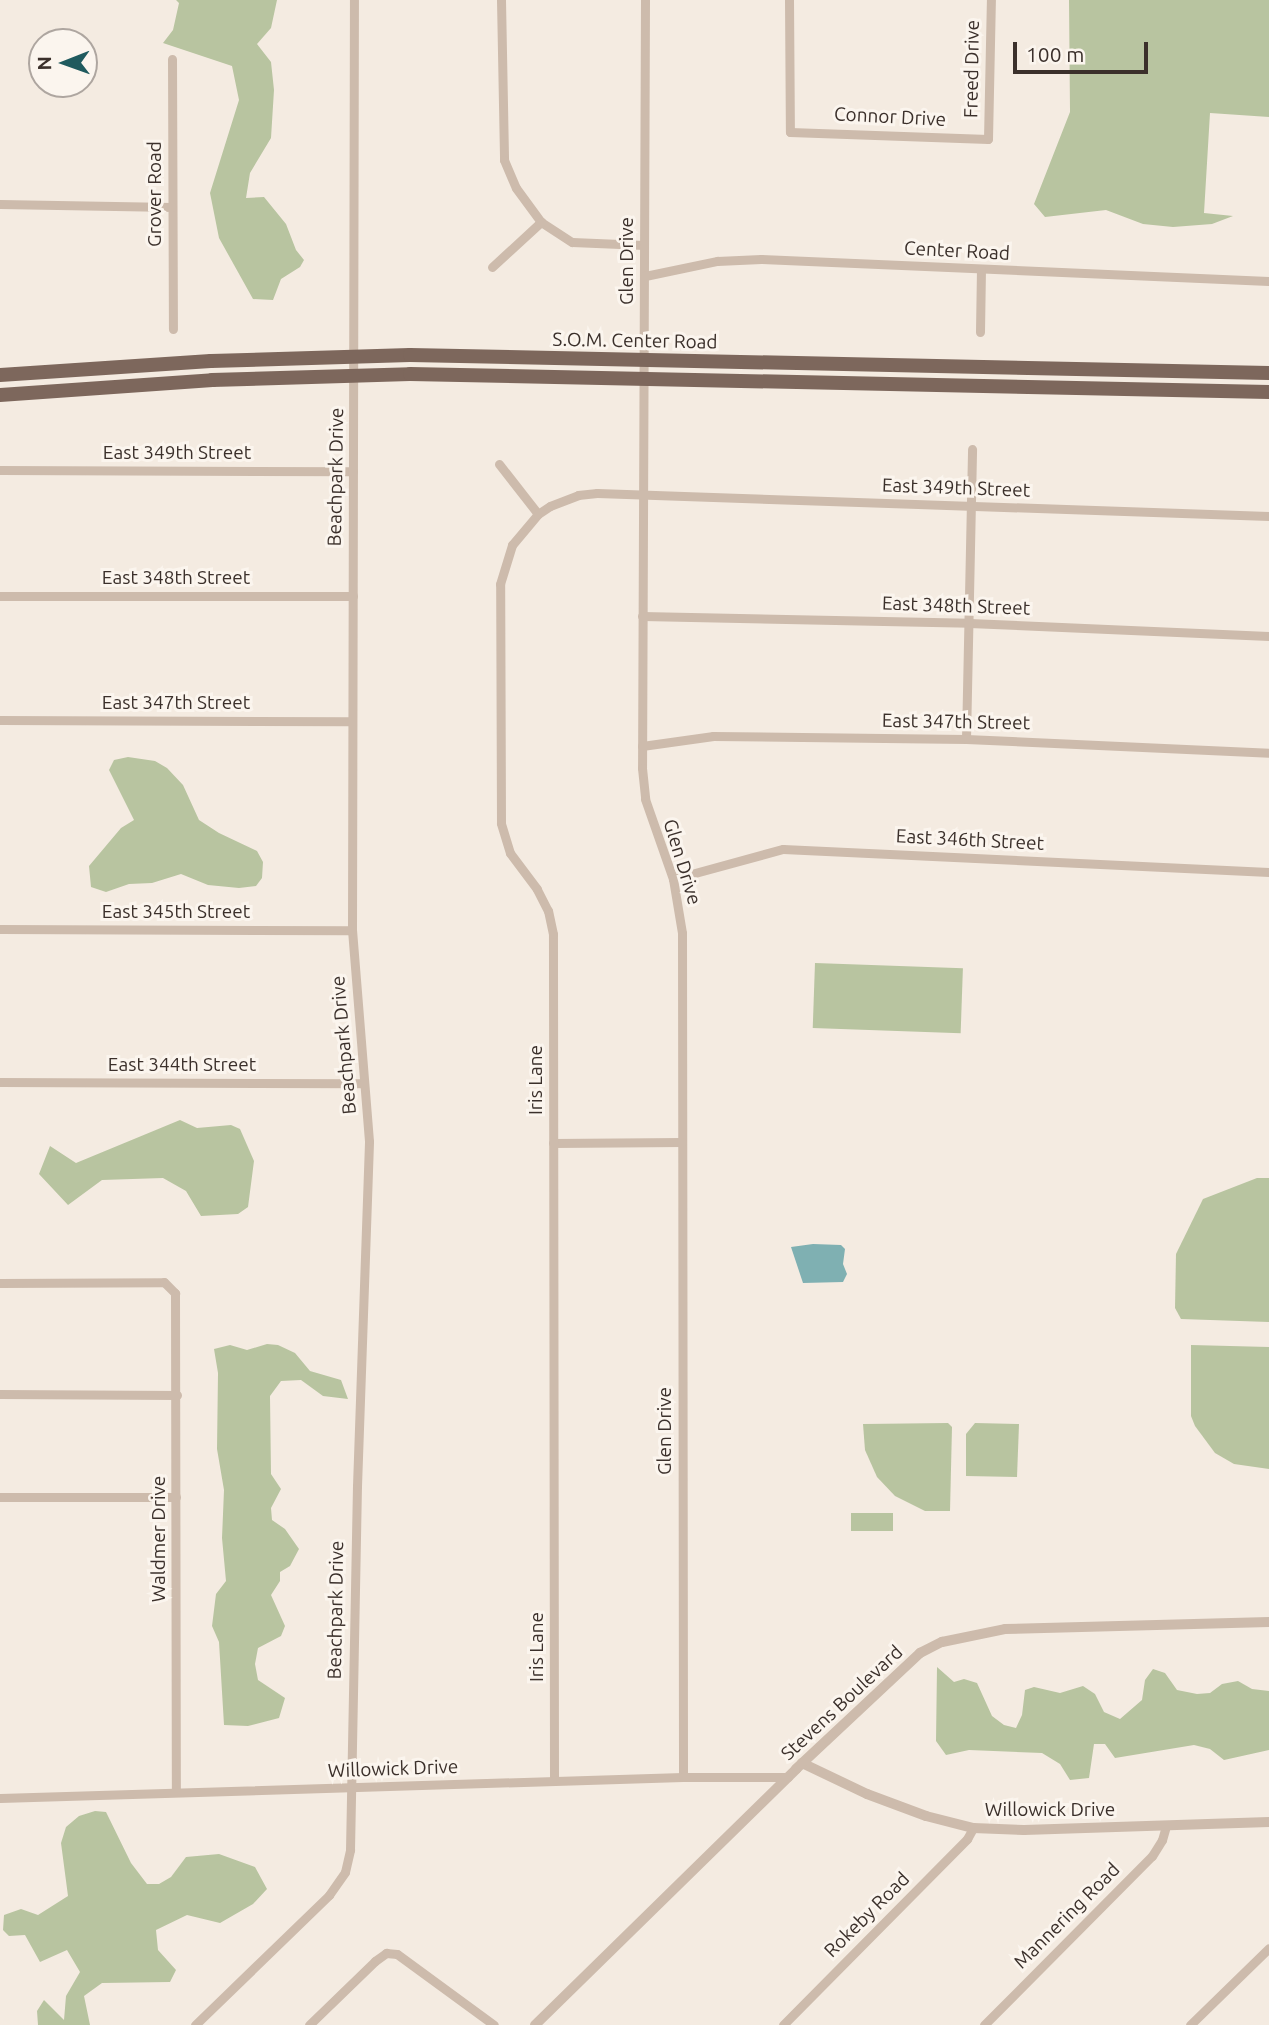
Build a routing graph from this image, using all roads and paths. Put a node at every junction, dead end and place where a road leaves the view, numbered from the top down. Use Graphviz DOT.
graph roads {
  1 [pos="354,0"];
  2 [pos="501,0"];
  3 [pos="645,0"];
  4 [pos="789,0"];
  5 [pos="991,0"];
  6 [pos="172,59"];
  7 [pos="988,139"];
  8 [pos="0,204"];
  9 [pos="172,207"];
  10 [pos="541,222"];
  11 [pos="644,245"];
  12 [pos="492,267"];
  13 [pos="981,270"];
  14 [pos="645,276"];
  15 [pos="1269,281"];
  16 [pos="173,329"];
  17 [pos="980,332"];
  18 [pos="354,357"];
  19 [pos="644,360"];
  20 [pos="1269,373"];
  21 [pos="0,375"];
  22 [pos="355,376"];
  23 [pos="644,379"];
  24 [pos="1269,392"];
  25 [pos="0,395"];
  26 [pos="972,449"];
  27 [pos="499,464"];
  28 [pos="0,470"];
  29 [pos="353,471"];
  30 [pos="642,494"];
  31 [pos="971,506"];
  32 [pos="538,514"];
  33 [pos="1269,516"];
  34 [pos="0,596"];
  35 [pos="353,596"];
  36 [pos="642,617"];
  37 [pos="969,622"];
  38 [pos="1269,636"];
  39 [pos="0,720"];
  40 [pos="351,721"];
  41 [pos="966,739"];
  42 [pos="642,746"];
  43 [pos="1269,753"];
  44 [pos="1269,872"];
  45 [pos="673,879"];
  46 [pos="0,929"];
  47 [pos="352,930"];
  48 [pos="0,1082"];
  49 [pos="364,1083"];
  50 [pos="682,1142"];
  51 [pos="553,1143"];
  52 [pos="0,1283"];
  53 [pos="0,1394"];
  54 [pos="177,1395"];
  55 [pos="0,1497"];
  56 [pos="176,1497"];
  57 [pos="1269,1622"];
  58 [pos="803,1763"];
  59 [pos="683,1777"];
  60 [pos="788,1777"];
  61 [pos="554,1782"];
  62 [pos="350,1788"];
  63 [pos="176,1791"];
  64 [pos="0,1798"];
  65 [pos="1269,1822"];
  66 [pos="1166,1826"];
  67 [pos="974,1828"];
  68 [pos="1269,1948"];
  69 [pos="195,2025"];
  70 [pos="309,2025"];
  71 [pos="494,2025"];
  72 [pos="536,2025"];
  73 [pos="783,2025"];
  74 [pos="984,2025"];
  75 [pos="1190,2025"];
  1 -- 18 [label="street, Beachpark Drive"];
  2 -- 10 [label="street"];
  3 -- 11 [label="street, Glen Drive"];
  4 -- 7 [label="street, Connor Drive"];
  5 -- 7 [label="street, Freed Drive"];
  6 -- 9 [label="street, Grover Road"];
  8 -- 9 [label="street"];
  9 -- 16 [label="street, Grover Road"];
  10 -- 11 [label="street"];
  10 -- 12 [label="street"];
  11 -- 14 [label="street, Glen Drive"];
  13 -- 14 [label="street, Center Road"];
  13 -- 15 [label="street, Center Road"];
  13 -- 17 [label="street"];
  14 -- 19 [label="street, Glen Drive"];
  18 -- 19 [label="main road, S.O.M. Center Road"];
  18 -- 21 [label="main road, S.O.M. Center Road"];
  18 -- 22 [label="street, Beachpark Drive"];
  19 -- 20 [label="main road, S.O.M. Center Road"];
  19 -- 23 [label="street, Glen Drive"];
  22 -- 23 [label="main road, S.O.M. Center Road"];
  22 -- 25 [label="main road, S.O.M. Center Road"];
  22 -- 29 [label="street, Beachpark Drive"];
  23 -- 24 [label="main road, S.O.M. Center Road"];
  23 -- 30 [label="street, Glen Drive"];
  26 -- 31 [label="street"];
  27 -- 32 [label="street"];
  28 -- 29 [label="street, East 349th Street"];
  29 -- 35 [label="street, Beachpark Drive"];
  30 -- 31 [label="street, East 349th Street"];
  30 -- 32 [label="street, Iris Lane"];
  30 -- 36 [label="street, Glen Drive"];
  31 -- 33 [label="street, East 349th Street"];
  31 -- 37 [label="street"];
  32 -- 51 [label="street, Iris Lane"];
  34 -- 35 [label="street, East 348th Street"];
  35 -- 40 [label="street, Beachpark Drive"];
  36 -- 37 [label="street, East 348th Street"];
  36 -- 42 [label="street, Glen Drive"];
  37 -- 38 [label="street, East 348th Street"];
  37 -- 41 [label="street"];
  39 -- 40 [label="street, East 347th Street"];
  40 -- 47 [label="street, Beachpark Drive"];
  41 -- 42 [label="street, East 347th Street"];
  41 -- 43 [label="street, East 347th Street"];
  42 -- 45 [label="street, Glen Drive"];
  44 -- 45 [label="street, East 346th Street"];
  45 -- 50 [label="street, Glen Drive"];
  46 -- 47 [label="street, East 345th Street"];
  47 -- 49 [label="street, Beachpark Drive"];
  48 -- 49 [label="street, East 344th Street"];
  49 -- 62 [label="street, Beachpark Drive"];
  50 -- 51 [label="street"];
  50 -- 59 [label="street, Glen Drive"];
  51 -- 61 [label="street, Iris Lane"];
  52 -- 54 [label="street, Waldmer Drive"];
  53 -- 54 [label="street"];
  54 -- 56 [label="street, Waldmer Drive"];
  55 -- 56 [label="street"];
  56 -- 63 [label="street, Waldmer Drive"];
  57 -- 58 [label="street, Stevens Boulevard"];
  58 -- 60 [label="street, Stevens Boulevard"];
  58 -- 67 [label="street, Willowick Drive"];
  59 -- 60 [label="street, Willowick Drive"];
  59 -- 61 [label="street, Willowick Drive"];
  60 -- 72 [label="street, Stevens Boulevard"];
  61 -- 62 [label="street, Willowick Drive"];
  62 -- 63 [label="street, Willowick Drive"];
  62 -- 69 [label="street, Beachpark Drive"];
  63 -- 64 [label="street, Willowick Drive"];
  65 -- 66 [label="street, Willowick Drive"];
  66 -- 67 [label="street, Willowick Drive"];
  66 -- 74 [label="street, Mannering Road"];
  67 -- 73 [label="street, Rokeby Road"];
  68 -- 75 [label="street"];
  70 -- 71 [label="street"];
}
